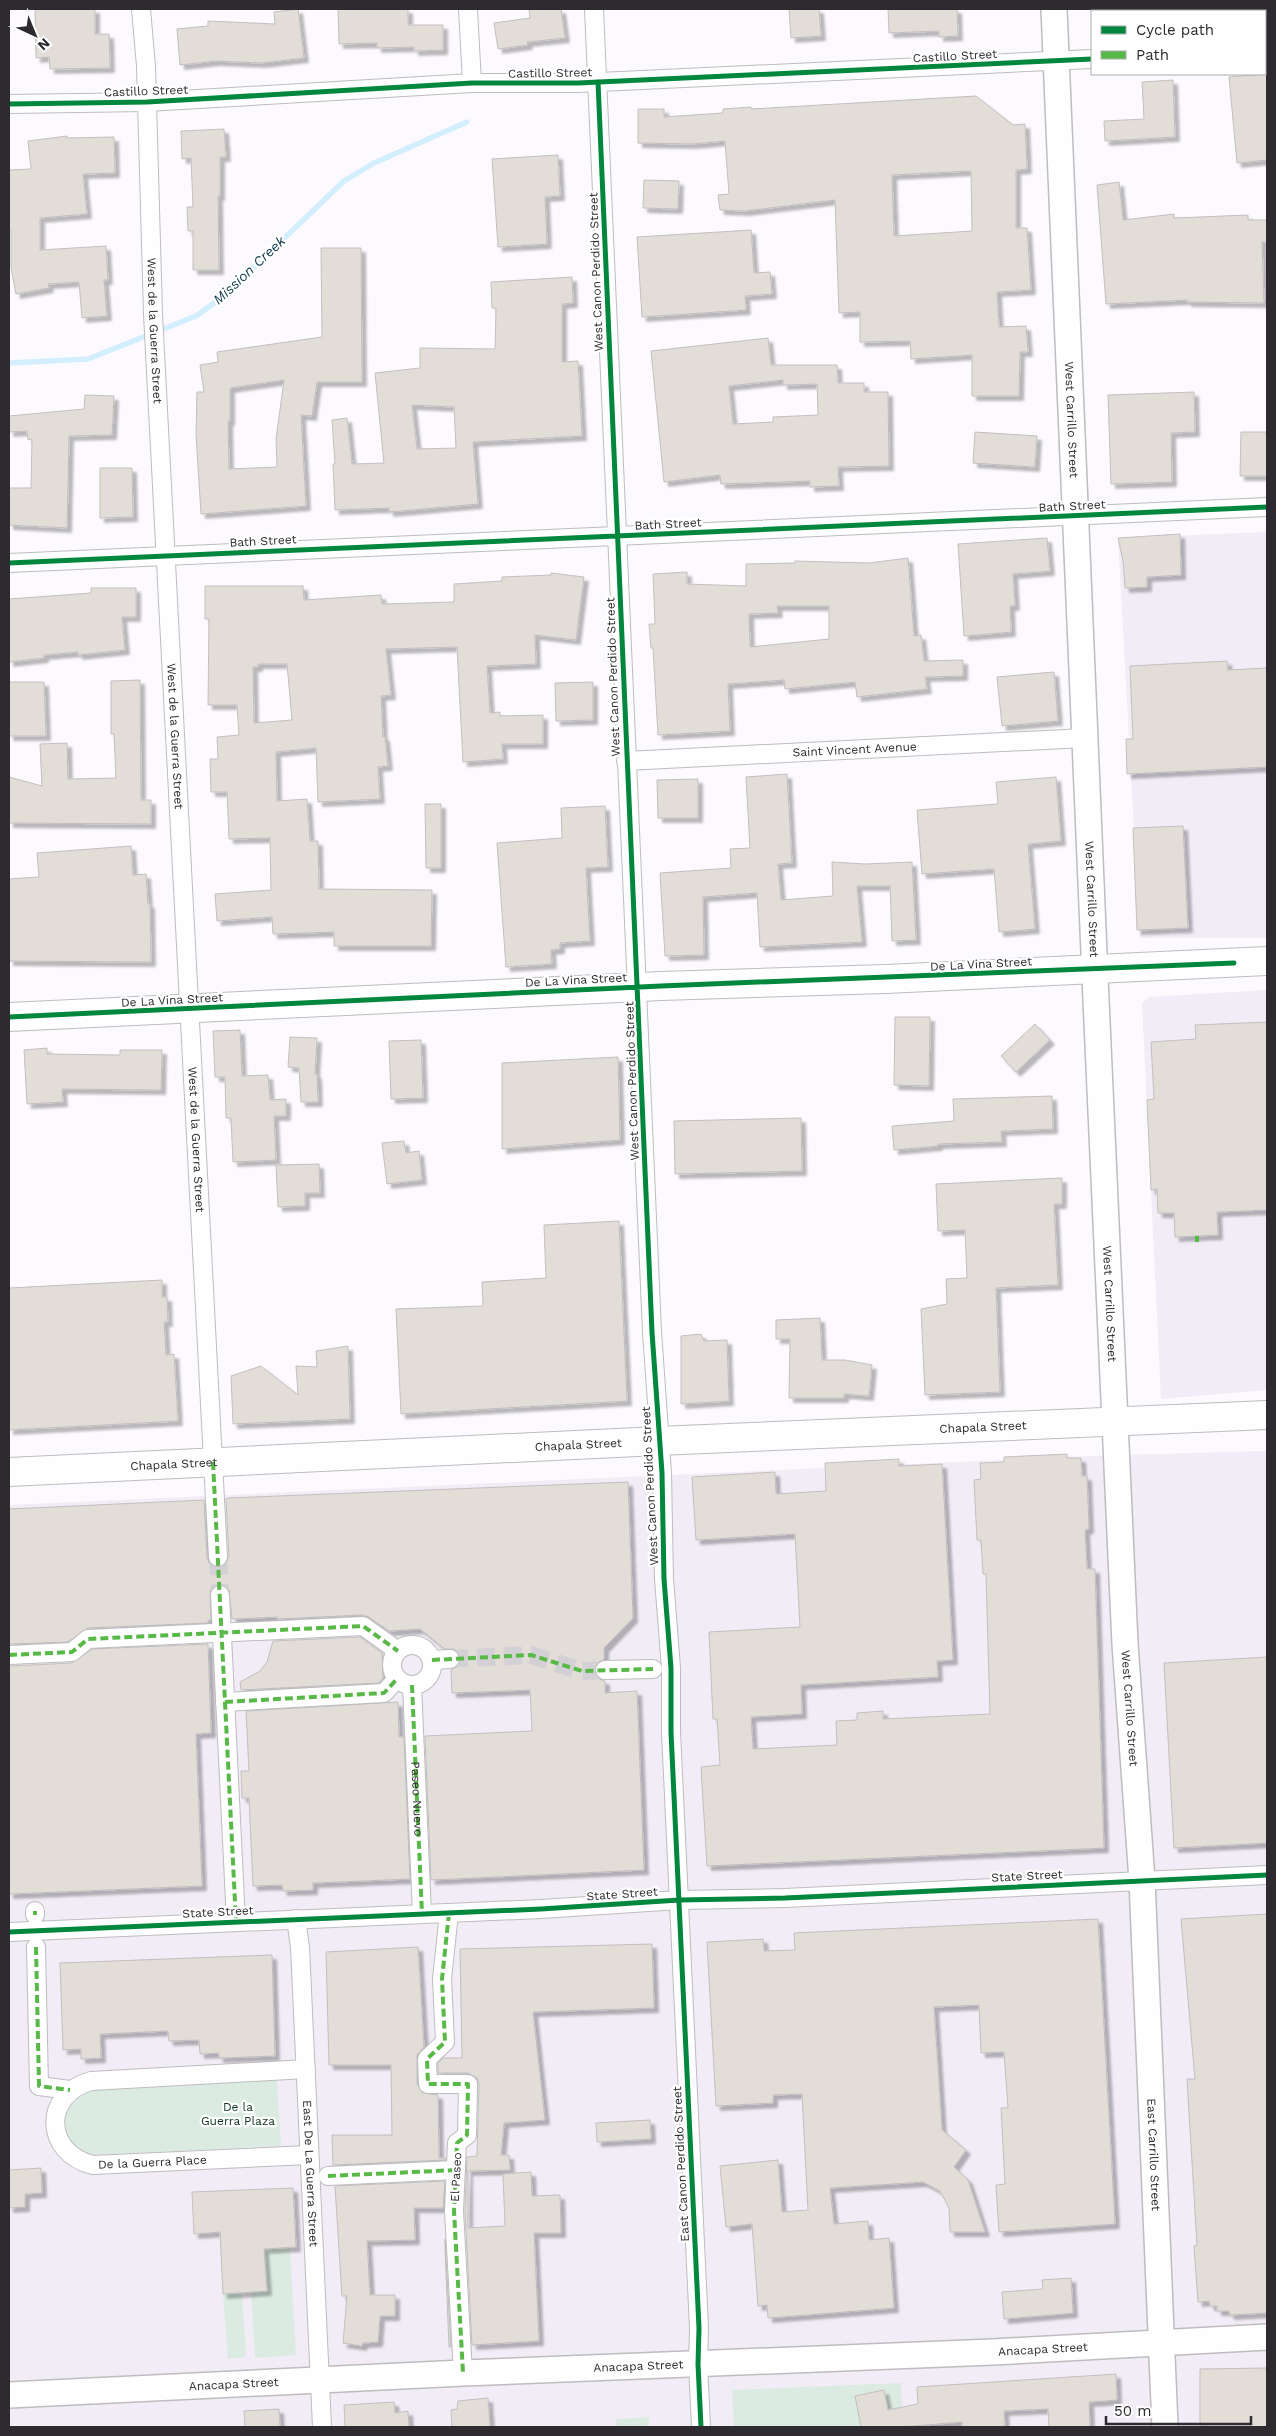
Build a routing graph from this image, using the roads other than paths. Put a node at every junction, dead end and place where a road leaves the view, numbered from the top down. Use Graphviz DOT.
graph roads {
  1 [pos="141,9"];
  2 [pos="468,9"];
  3 [pos="594,9"];
  4 [pos="1054,9"];
  5 [pos="1091,59"];
  6 [pos="1057,61"];
  7 [pos="598,82"];
  8 [pos="472,83"];
  9 [pos="147,102"];
  10 [pos="9,104"];
  11 [pos="1267,507"];
  12 [pos="1074,515"];
  13 [pos="618,536"];
  14 [pos="166,556"];
  15 [pos="9,563"];
  16 [pos="1084,738"];
  17 [pos="626,761"];
  18 [pos="1267,961"];
  19 [pos="1094,970"];
  20 [pos="638,987"];
  21 [pos="190,1009"];
  22 [pos="9,1017"];
  23 [pos="1267,1415"];
  24 [pos="1115,1422"];
  25 [pos="658,1440"];
  26 [pos="214,1462"];
  27 [pos="9,1472"];
  28 [pos="218,1557"];
  29 [pos="220,1595"];
  30 [pos="222,1633"];
  31 [pos="398,1651"];
  32 [pos="9,1655"];
  33 [pos="450,1659"];
  34 [pos="432,1660"];
  35 [pos="653,1669"];
  36 [pos="605,1670"];
  37 [pos="405,1682"];
  38 [pos="225,1702"];
  39 [pos="1267,1875"];
  40 [pos="1142,1880"];
  41 [pos="679,1900"];
  42 [pos="449,1913"];
  43 [pos="422,1914"];
  44 [pos="296,1919"];
  45 [pos="236,1922"];
  46 [pos="9,1932"];
  47 [pos="36,1947"];
  48 [pos="306,2069"];
  49 [pos="70,2090"];
  50 [pos="310,2155"];
  51 [pos="456,2170"];
  52 [pos="328,2176"];
  53 [pos="1267,2337"];
  54 [pos="1161,2341"];
  55 [pos="698,2364"];
  56 [pos="463,2373"];
  57 [pos="320,2380"];
  58 [pos="9,2396"];
  59 [pos="322,2427"];
  60 [pos="701,2427"];
  61 [pos="1165,2427"];
  1 -- 9 [label="street, West de la Guerra Street"];
  2 -- 8 [label="street"];
  3 -- 7 [label="street, West Canon Perdido Street"];
  4 -- 6 [label="main road, West Carrillo Street"];
  5 -- 6 [label="street, Castillo Street"];
  6 -- 7 [label="street, Castillo Street"];
  6 -- 12 [label="main road, West Carrillo Street"];
  7 -- 8 [label="street, Castillo Street"];
  7 -- 13 [label="street, West Canon Perdido Street"];
  8 -- 9 [label="street, Castillo Street"];
  9 -- 10 [label="street, Castillo Street"];
  9 -- 14 [label="street, West de la Guerra Street"];
  11 -- 12 [label="street, Bath Street"];
  12 -- 13 [label="street, Bath Street"];
  12 -- 16 [label="main road, West Carrillo Street"];
  13 -- 14 [label="street, Bath Street"];
  13 -- 17 [label="street, West Canon Perdido Street"];
  14 -- 15 [label="street, Bath Street"];
  14 -- 21 [label="street, West de la Guerra Street"];
  16 -- 17 [label="street, Saint Vincent Avenue"];
  16 -- 19 [label="main road, West Carrillo Street"];
  17 -- 20 [label="street, West Canon Perdido Street"];
  18 -- 19 [label="main road, De La Vina Street"];
  19 -- 20 [label="main road, De La Vina Street"];
  19 -- 24 [label="main road, West Carrillo Street"];
  20 -- 21 [label="main road, De La Vina Street"];
  20 -- 25 [label="street, West Canon Perdido Street"];
  21 -- 22 [label="main road, De La Vina Street"];
  21 -- 26 [label="street, West de la Guerra Street"];
  23 -- 24 [label="main road, Chapala Street"];
  24 -- 25 [label="main road, Chapala Street"];
  24 -- 40 [label="main road, West Carrillo Street"];
  25 -- 26 [label="main road, Chapala Street"];
  25 -- 41 [label="street, West Canon Perdido Street"];
  26 -- 27 [label="main road, Chapala Street"];
  26 -- 28 [label="street"];
  29 -- 30 [label="street"];
  30 -- 31 [label="street"];
  30 -- 32 [label="street"];
  30 -- 38 [label="street"];
  31 -- 34 [label="street"];
  31 -- 37 [label="street, Paseo Nuevo"];
  33 -- 34 [label="street"];
  34 -- 37 [label="street"];
  35 -- 36 [label="street"];
  37 -- 38 [label="street"];
  37 -- 43 [label="street, Paseo Nuevo"];
  38 -- 45 [label="street"];
  39 -- 40 [label="street, State Street"];
  40 -- 41 [label="street, State Street"];
  40 -- 54 [label="main road, East Carrillo Street"];
  41 -- 42 [label="street, State Street"];
  41 -- 55 [label="street, East Canon Perdido Street"];
  42 -- 43 [label="street, State Street"];
  42 -- 51 [label="street, El Paseo"];
  43 -- 44 [label="street, State Street"];
  44 -- 45 [label="street, State Street"];
  44 -- 48 [label="street, East De La Guerra Street"];
  45 -- 46 [label="street, State Street"];
  47 -- 49 [label="street"];
  48 -- 49 [label="street"];
  48 -- 50 [label="street, East De La Guerra Street"];
  49 -- 50 [label="street, De la Guerra Place"];
  50 -- 57 [label="street, East De La Guerra Street"];
  51 -- 52 [label="street"];
  51 -- 56 [label="street, El Paseo"];
  53 -- 54 [label="main road, Anacapa Street"];
  54 -- 55 [label="main road, Anacapa Street"];
  54 -- 61 [label="main road, East Carrillo Street"];
  55 -- 56 [label="main road, Anacapa Street"];
  55 -- 60 [label="street, East Canon Perdido Street"];
  56 -- 57 [label="main road, Anacapa Street"];
  57 -- 58 [label="main road, Anacapa Street"];
  57 -- 59 [label="street, East De La Guerra Street"];
}
